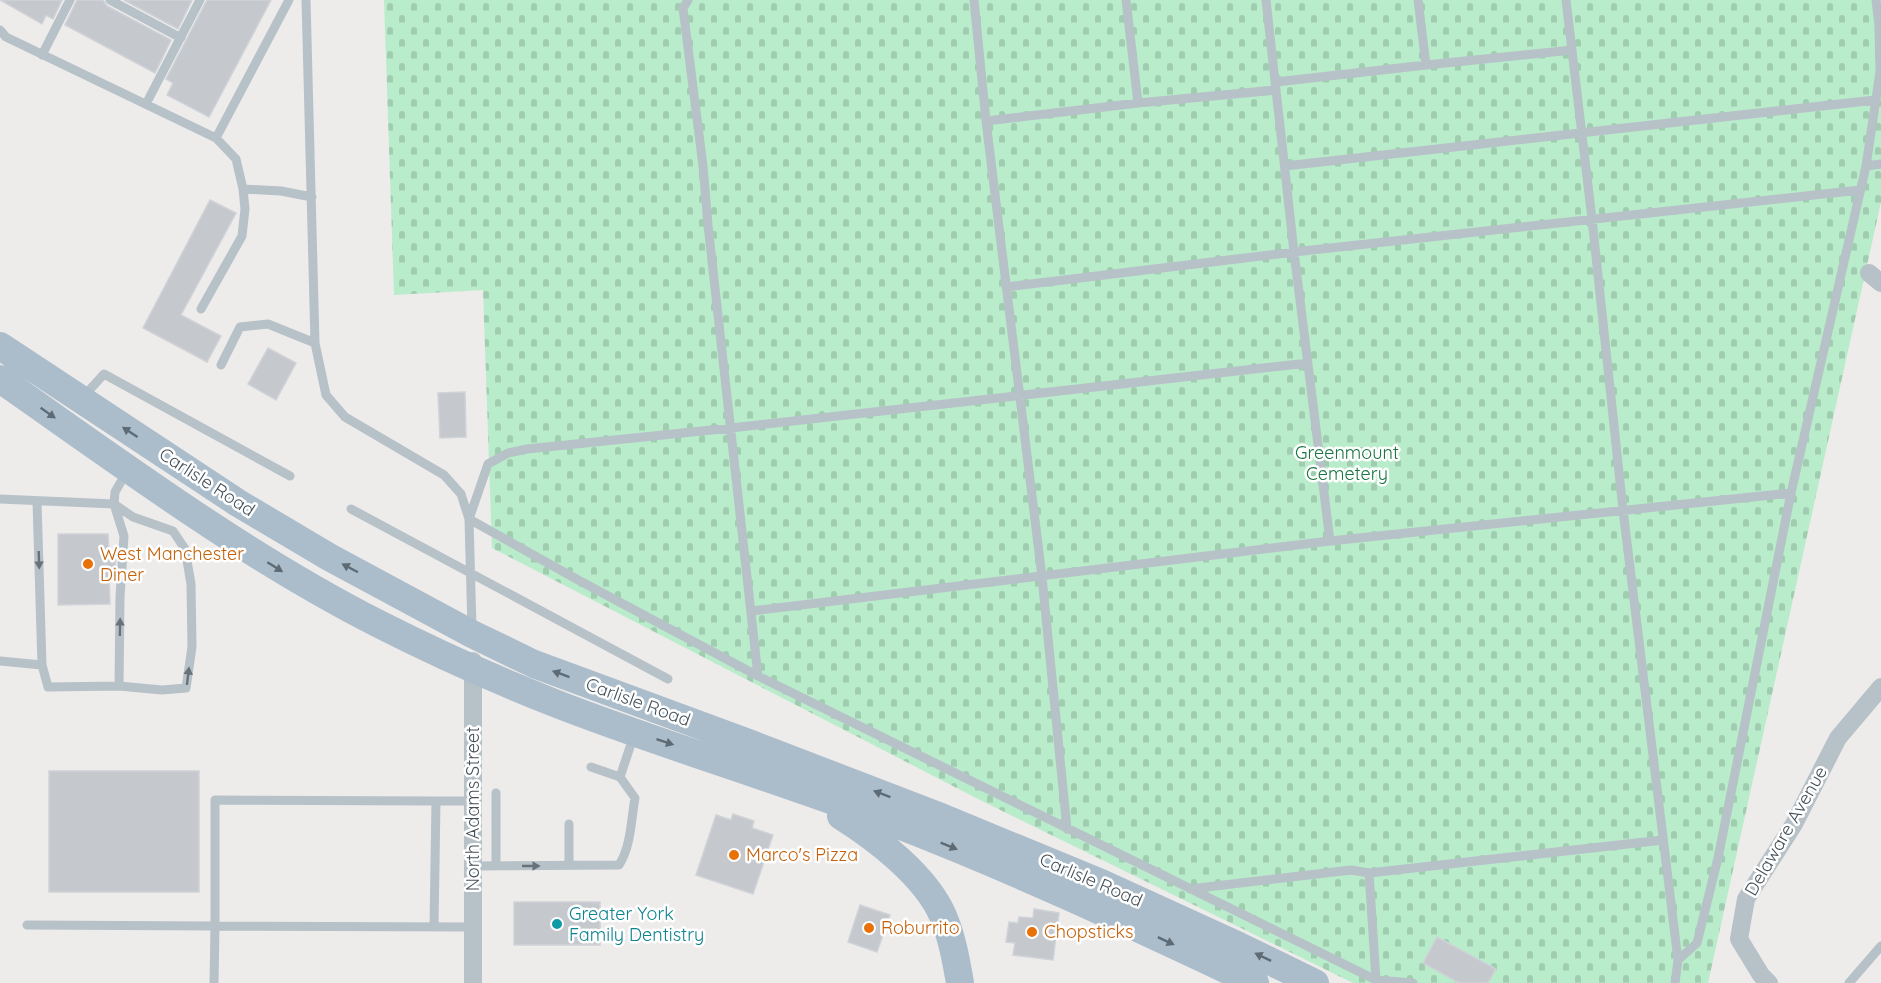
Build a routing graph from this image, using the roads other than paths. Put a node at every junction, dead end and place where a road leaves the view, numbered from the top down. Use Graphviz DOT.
graph roads {
  1 [pos="70,0"];
  2 [pos="110,0"];
  3 [pos="201,0"];
  4 [pos="289,0"];
  5 [pos="306,0"];
  6 [pos="688,0"];
  7 [pos="974,0"];
  8 [pos="1126,0"];
  9 [pos="1266,0"];
  10 [pos="1418,0"];
  11 [pos="1566,0"];
  12 [pos="1876,0"];
  13 [pos="0,30"];
  14 [pos="181,38"];
  15 [pos="1572,50"];
  16 [pos="42,55"];
  17 [pos="1425,65"];
  18 [pos="1276,86"];
  19 [pos="1875,100"];
  20 [pos="1138,103"];
  21 [pos="146,104"];
  22 [pos="986,120"];
  23 [pos="1582,133"];
  24 [pos="216,138"];
  25 [pos="1881,164"];
  26 [pos="1285,166"];
  27 [pos="1866,166"];
  28 [pos="243,189"];
  29 [pos="1860,190"];
  30 [pos="312,197"];
  31 [pos="1592,219"];
  32 [pos="1294,252"];
  33 [pos="1006,287"];
  34 [pos="201,309"];
  35 [pos="315,343"];
  36 [pos="0,346"];
  37 [pos="1308,363"];
  38 [pos="221,365"];
  39 [pos="0,379"];
  40 [pos="1019,396"];
  41 [pos="81,400"];
  42 [pos="731,428"];
  43 [pos="129,469"];
  44 [pos="290,476"];
  45 [pos="1791,493"];
  46 [pos="0,499"];
  47 [pos="37,501"];
  48 [pos="114,504"];
  49 [pos="351,509"];
  50 [pos="1623,510"];
  51 [pos="469,519"];
  52 [pos="1330,541"];
  53 [pos="471,573"];
  54 [pos="1042,577"];
  55 [pos="751,611"];
  56 [pos="472,634"];
  57 [pos="0,662"];
  58 [pos="42,665"];
  59 [pos="473,669"];
  60 [pos="758,675"];
  61 [pos="668,679"];
  62 [pos="119,686"];
  63 [pos="1881,687"];
  64 [pos="634,732"];
  65 [pos="591,767"];
  66 [pos="620,777"];
  67 [pos="796,788"];
  68 [pos="496,793"];
  69 [pos="436,801"];
  70 [pos="473,807"];
  71 [pos="496,813"];
  72 [pos="569,824"];
  73 [pos="1067,829"];
  74 [pos="1663,840"];
  75 [pos="473,866"];
  76 [pos="496,866"];
  77 [pos="569,866"];
  78 [pos="1369,873"];
  79 [pos="1189,889"];
  80 [pos="27,925"];
  81 [pos="215,926"];
  82 [pos="434,927"];
  83 [pos="473,927"];
  84 [pos="1881,946"];
  85 [pos="1678,960"];
  86 [pos="1376,981"];
  87 [pos="214,983"];
  88 [pos="473,983"];
  89 [pos="960,983"];
  90 [pos="1255,983"];
  91 [pos="1315,983"];
  92 [pos="1413,983"];
  93 [pos="1675,983"];
  94 [pos="1769,983"];
  95 [pos="1849,983"];
  1 -- 16 [label="lane"];
  2 -- 14 [label="lane"];
  3 -- 14 [label="lane"];
  4 -- 24 [label="lane"];
  5 -- 30 [label="lane"];
  6 -- 42 [label="lane"];
  7 -- 22 [label="lane"];
  8 -- 20 [label="lane"];
  9 -- 18 [label="lane"];
  10 -- 17 [label="lane"];
  11 -- 15 [label="lane"];
  12 -- 19 [label="lane"];
  13 -- 16 [label="lane"];
  14 -- 21 [label="lane"];
  15 -- 17 [label="lane"];
  15 -- 23 [label="lane"];
  16 -- 21 [label="lane"];
  17 -- 18 [label="lane"];
  18 -- 20 [label="lane"];
  18 -- 26 [label="lane"];
  19 -- 23 [label="lane"];
  19 -- 27 [label="lane"];
  20 -- 22 [label="lane"];
  21 -- 24 [label="lane"];
  22 -- 33 [label="lane"];
  23 -- 26 [label="lane"];
  23 -- 31 [label="lane"];
  24 -- 28 [label="lane"];
  25 -- 27 [label="lane"];
  26 -- 32 [label="lane"];
  27 -- 29 [label="lane"];
  28 -- 30 [label="lane"];
  28 -- 34 [label="lane"];
  29 -- 31 [label="lane"];
  29 -- 45 [label="lane"];
  30 -- 35 [label="lane"];
  31 -- 32 [label="lane"];
  31 -- 50 [label="lane"];
  32 -- 33 [label="lane"];
  32 -- 37 [label="lane"];
  33 -- 40 [label="lane"];
  35 -- 38 [label="lane"];
  35 -- 51 [label="lane"];
  36 -- 41 [label="main road, Carlisle Road"];
  37 -- 40 [label="lane"];
  37 -- 52 [label="lane"];
  39 -- 43 [label="main road, Carlisle Road, one-way"];
  40 -- 42 [label="lane"];
  40 -- 54 [label="lane"];
  41 -- 44 [label="lane"];
  56 -- 41 [label="main road, Carlisle Road, one-way"];
  42 -- 51 [label="lane"];
  42 -- 55 [label="lane"];
  43 -- 48 [label="lane"];
  43 -- 59 [label="main road, Carlisle Road, one-way"];
  45 -- 50 [label="lane"];
  45 -- 85 [label="lane"];
  46 -- 47 [label="lane"];
  47 -- 48 [label="lane"];
  47 -- 58 [label="lane, one-way"];
  62 -- 48 [label="lane, one-way"];
  62 -- 48 [label="lane, one-way"];
  49 -- 53 [label="lane"];
  50 -- 52 [label="lane"];
  50 -- 74 [label="lane"];
  51 -- 53 [label="lane"];
  51 -- 60 [label="lane"];
  52 -- 54 [label="lane"];
  53 -- 56 [label="lane"];
  53 -- 61 [label="lane"];
  54 -- 55 [label="lane"];
  54 -- 73 [label="lane"];
  55 -- 60 [label="lane"];
  56 -- 59 [label="street, North Adams Street"];
  91 -- 56 [label="main road, Carlisle Road, one-way"];
  57 -- 58 [label="lane"];
  58 -- 62 [label="lane"];
  59 -- 64 [label="main road, Carlisle Road"];
  59 -- 70 [label="street, North Adams Street"];
  60 -- 73 [label="lane"];
  63 -- 94 [label="street, Delaware Avenue"];
  64 -- 66 [label="lane"];
  64 -- 67 [label="main road, Carlisle Road, one-way"];
  65 -- 66 [label="lane"];
  66 -- 77 [label="lane"];
  67 -- 89 [label="main road"];
  67 -- 90 [label="main road, Carlisle Road, one-way"];
  68 -- 71 [label="lane"];
  69 -- 70 [label="lane"];
  69 -- 81 [label="lane"];
  69 -- 82 [label="lane"];
  70 -- 71 [label="lane"];
  70 -- 75 [label="street, North Adams Street"];
  71 -- 76 [label="lane"];
  72 -- 77 [label="lane"];
  73 -- 79 [label="lane"];
  74 -- 78 [label="lane"];
  74 -- 85 [label="lane"];
  75 -- 76 [label="lane"];
  75 -- 83 [label="street, North Adams Street"];
  76 -- 77 [label="lane, one-way"];
  78 -- 79 [label="lane"];
  78 -- 86 [label="lane"];
  79 -- 86 [label="lane"];
  80 -- 81 [label="lane"];
  81 -- 82 [label="lane"];
  81 -- 87 [label="lane"];
  82 -- 83 [label="lane"];
  83 -- 88 [label="street, North Adams Street"];
  84 -- 95 [label="lane"];
  85 -- 93 [label="lane"];
  86 -- 92 [label="lane"];
}
